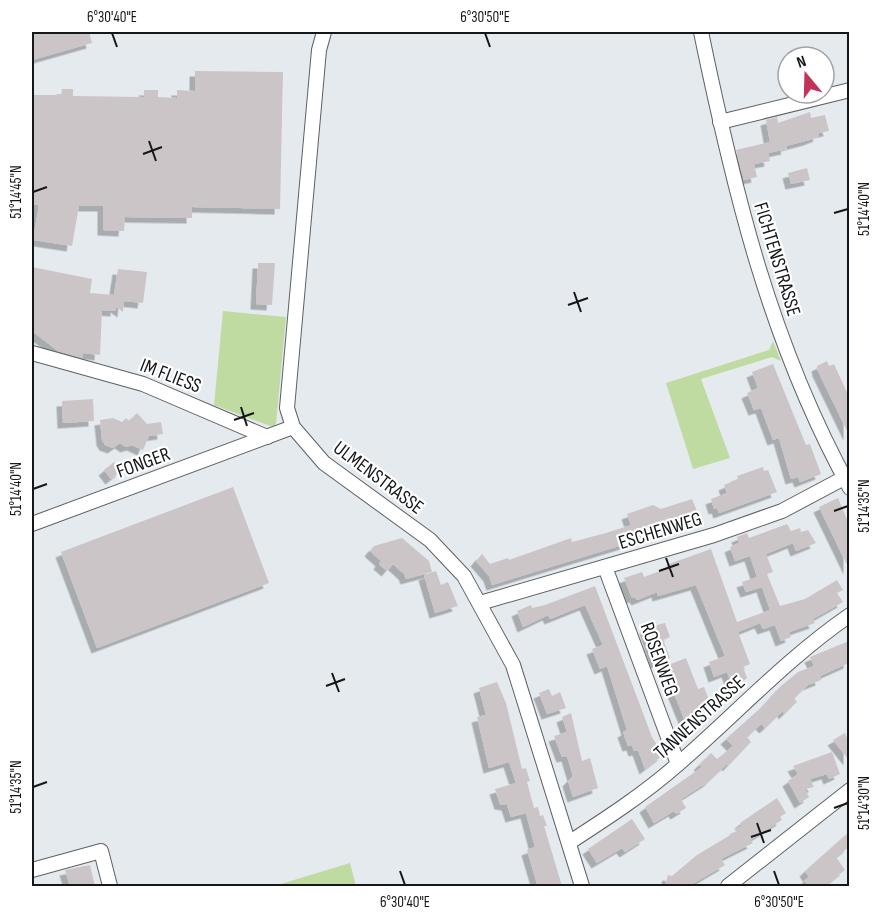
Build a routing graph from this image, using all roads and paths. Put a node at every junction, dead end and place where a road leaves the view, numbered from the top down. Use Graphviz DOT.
graph roads {
  1 [pos="324,32"];
  2 [pos="701,32"];
  3 [pos="849,90"];
  4 [pos="720,122"];
  5 [pos="32,353"];
  6 [pos="293,427"];
  7 [pos="267,437"];
  8 [pos="847,483"];
  9 [pos="32,524"];
  10 [pos="605,567"];
  11 [pos="480,603"];
  12 [pos="849,615"];
  13 [pos="678,764"];
  14 [pos="849,790"];
  15 [pos="570,842"];
  16 [pos="32,870"];
  17 [pos="110,886"];
  18 [pos="582,886"];
  19 [pos="728,886"];
  1 -- 6 [label="street"];
  2 -- 4 [label="street, FICHTENSTRASSE"];
  3 -- 4 [label="street"];
  4 -- 8 [label="street, FICHTENSTRASSE"];
  5 -- 7 [label="street, IM FLIESS"];
  6 -- 7 [label="street"];
  6 -- 11 [label="street, ULMENSTRASSE"];
  7 -- 9 [label="street, FONGER"];
  8 -- 10 [label="street, ESCHENWEG"];
  10 -- 11 [label="street, ESCHENWEG"];
  10 -- 13 [label="street, ROSENWEG"];
  11 -- 15 [label="street, ULMENSTRASSE"];
  12 -- 13 [label="street, TANNENSTRASSE"];
  13 -- 15 [label="street, TANNENSTRASSE"];
  14 -- 19 [label="street"];
  15 -- 18 [label="street, ULMENSTRASSE"];
  16 -- 17 [label="street"];
}
